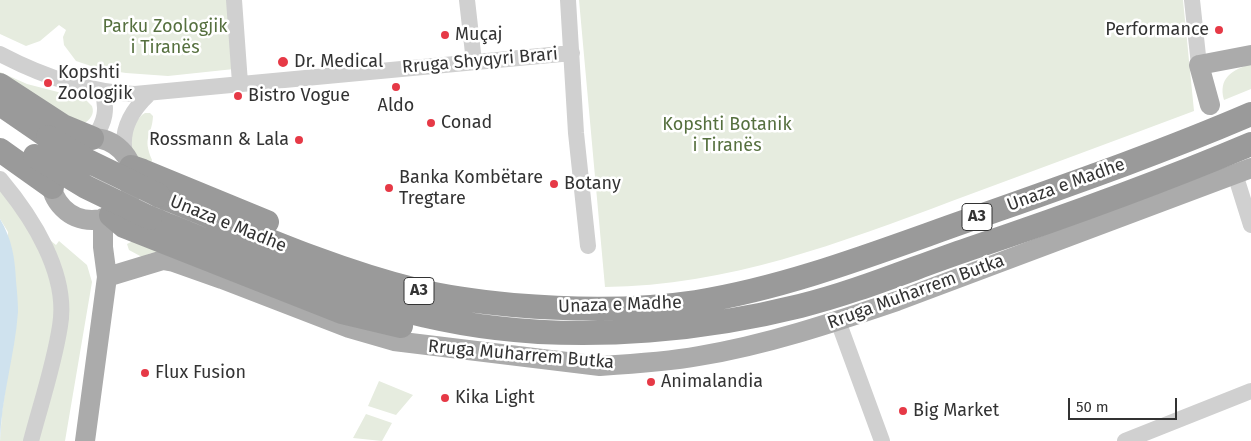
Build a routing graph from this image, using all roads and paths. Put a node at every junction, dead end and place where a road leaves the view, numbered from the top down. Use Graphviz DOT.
graph roads {
  1 [pos="234,0"];
  2 [pos="467,0"];
  3 [pos="568,0"];
  4 [pos="1192,0"];
  5 [pos="572,53"];
  6 [pos="0,54"];
  7 [pos="1251,55"];
  8 [pos="474,62"];
  9 [pos="1199,65"];
  10 [pos="240,83"];
  11 [pos="0,85"];
  12 [pos="114,92"];
  13 [pos="150,94"];
  14 [pos="0,104"];
  15 [pos="1210,105"];
  16 [pos="1251,114"];
  17 [pos="128,121"];
  18 [pos="0,134"];
  19 [pos="93,138"];
  20 [pos="1251,144"];
  21 [pos="0,150"];
  22 [pos="128,161"];
  23 [pos="1239,169"];
  24 [pos="0,179"];
  25 [pos="52,187"];
  26 [pos="101,217"];
  27 [pos="1251,226"];
  28 [pos="588,246"];
  29 [pos="106,277"];
  30 [pos="676,304"];
  31 [pos="838,321"];
  32 [pos="674,328"];
  33 [pos="1251,391"];
  34 [pos="31,441"];
  35 [pos="85,441"];
  36 [pos="882,441"];
  37 [pos="1125,441"];
  1 -- 10 [label="street"];
  2 -- 8 [label="street"];
  3 -- 5 [label="street"];
  4 -- 9 [label="street"];
  5 -- 8 [label="street, Rruga Shyqyri Brari"];
  5 -- 28 [label="street"];
  6 -- 12 [label="street, Rruga Shyqyri Brari"];
  7 -- 9 [label="main road"];
  8 -- 10 [label="street, Rruga Shyqyri Brari"];
  9 -- 15 [label="main road"];
  10 -- 13 [label="street, Rruga Shyqyri Brari"];
  11 -- 19 [label="highway"];
  12 -- 13 [label="street, Rruga Shyqyri Brari"];
  12 -- 17 [label="street"];
  12 -- 19 [label="street"];
  13 -- 17 [label="street"];
  14 -- 30 [label="highway, Unaza e Madhe / A3, bridge"];
  16 -- 30 [label="highway, Unaza e Madhe / A3"];
  17 -- 22 [label="street"];
  18 -- 32 [label="highway, Unaza e Madhe / A3, bridge"];
  19 -- 22 [label="main road"];
  19 -- 25 [label="main road"];
  20 -- 32 [label="highway, Unaza e Madhe / A3"];
  21 -- 25 [label="highway"];
  22 -- 26 [label="main road"];
  22 -- 30 [label="highway"];
  23 -- 27 [label="street"];
  23 -- 31 [label="main road, Rruga Muharrem Butka"];
  24 -- 34 [label="street"];
  25 -- 26 [label="main road"];
  26 -- 29 [label="main road"];
  26 -- 32 [label="highway"];
  29 -- 31 [label="main road, Rruga Muharrem Butka"];
  29 -- 35 [label="main road"];
  31 -- 36 [label="street"];
  33 -- 37 [label="street"];
}
